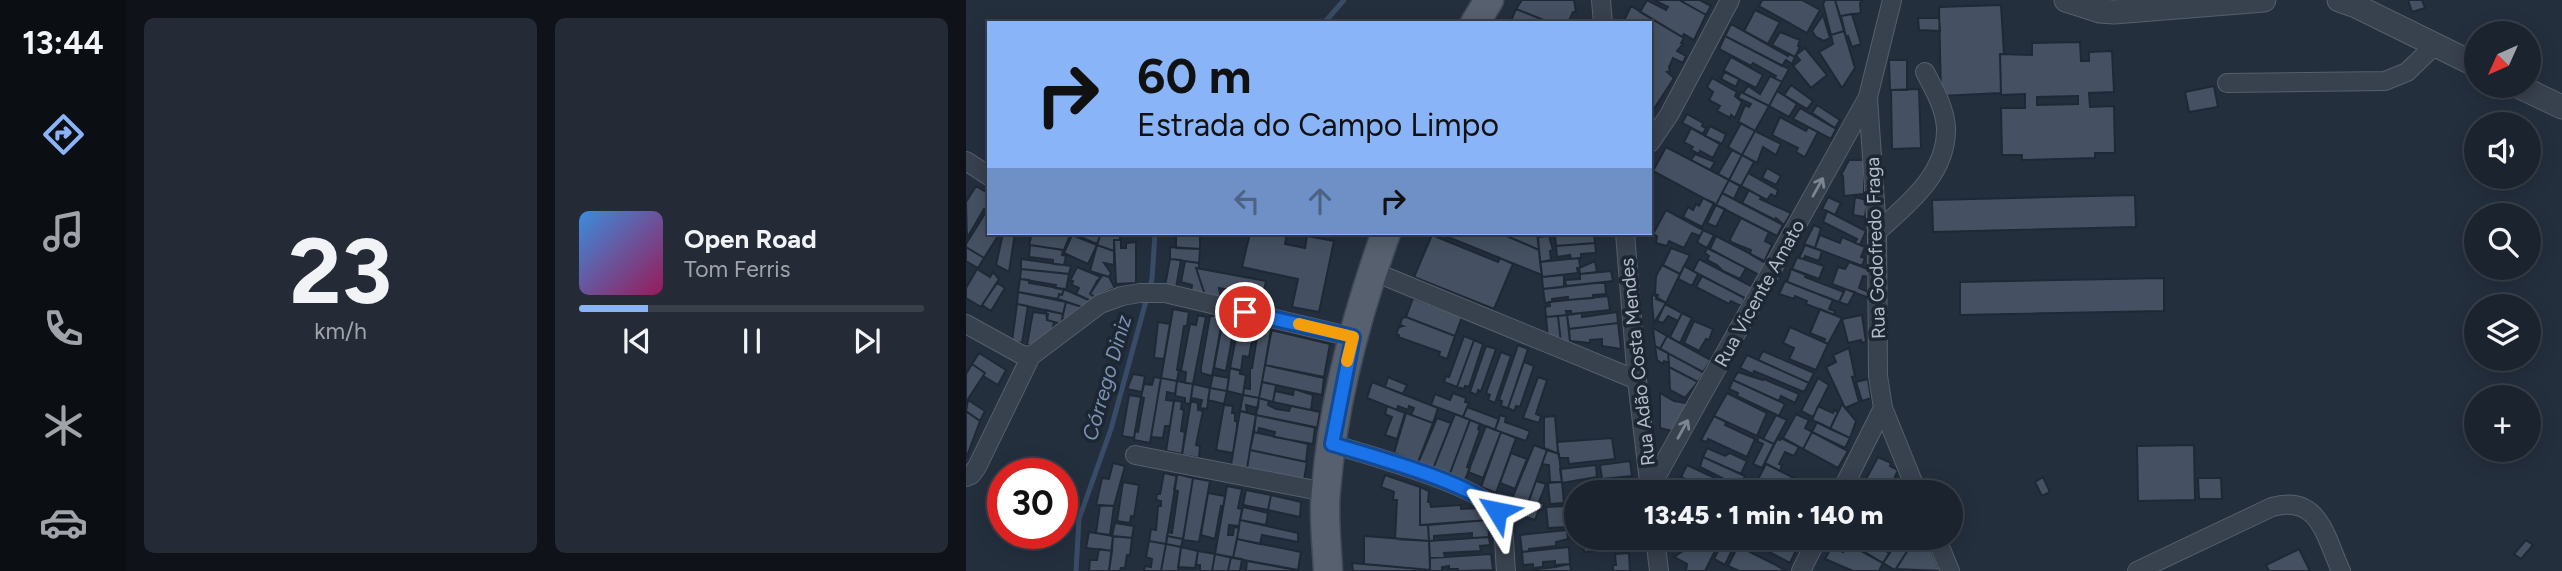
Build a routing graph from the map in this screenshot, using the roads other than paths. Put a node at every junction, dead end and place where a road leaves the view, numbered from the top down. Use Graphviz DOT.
graph roads {
  1 [pos="1489,0"];
  2 [pos="1601,0"];
  3 [pos="1730,0"];
  4 [pos="1892,0"];
  5 [pos="2066,0"];
  6 [pos="2264,0"];
  7 [pos="2351,2"];
  8 [pos="1476,21"];
  9 [pos="1603,21"];
  10 [pos="2435,45"];
  11 [pos="2464,59"];
  12 [pos="1925,72"];
  13 [pos="2227,83"];
  14 [pos="1868,97"];
  15 [pos="2541,97"];
  16 [pos="2562,107"];
  17 [pos="1652,140"];
  18 [pos="966,161"];
  19 [pos="987,175"];
  20 [pos="1877,232"];
  21 [pos="1385,235"];
  22 [pos="1625,235"];
  23 [pos="1372,271"];
  24 [pos="966,324"];
  25 [pos="1353,337"];
  26 [pos="1026,355"];
  27 [pos="1637,380"];
  28 [pos="1883,408"];
  29 [pos="1332,444"];
  30 [pos="1135,455"];
  31 [pos="966,477"];
  32 [pos="1649,480"];
  33 [pos="1656,480"];
  34 [pos="1847,480"];
  35 [pos="1912,480"];
  36 [pos="1325,492"];
  37 [pos="1657,550"];
  38 [pos="1812,550"];
  39 [pos="1941,550"];
  40 [pos="1328,571"];
  41 [pos="1506,571"];
  42 [pos="1659,571"];
  43 [pos="1801,571"];
  44 [pos="1950,571"];
  45 [pos="2137,571"];
  46 [pos="2341,571"];
  1 -- 8 [label="main road"];
  2 -- 9 [label="street"];
  3 -- 17 [label="street"];
  4 -- 14 [label="street, Rua Godofredo Fraga"];
  5 -- 6 [label="street"];
  7 -- 10 [label="street"];
  10 -- 11 [label="street"];
  10 -- 13 [label="street"];
  12 -- 20 [label="street"];
  14 -- 20 [label="street, Rua Godofredo Fraga"];
  33 -- 14 [label="street, Rua Vicente Amato, one-way"];
  15 -- 16 [label="street"];
  18 -- 19 [label="street"];
  20 -- 28 [label="street, Rua Godofredo Fraga"];
  21 -- 23 [label="main road"];
  22 -- 27 [label="street, Rua Adão Costa Mendes"];
  23 -- 25 [label="main road"];
  23 -- 27 [label="street"];
  24 -- 26 [label="street"];
  25 -- 26 [label="street"];
  25 -- 29 [label="main road"];
  26 -- 31 [label="street"];
  27 -- 32 [label="street, Rua Adão Costa Mendes"];
  28 -- 34 [label="street"];
  28 -- 35 [label="street, Rua Godofredo Fraga"];
  29 -- 36 [label="main road"];
  29 -- 41 [label="street"];
  30 -- 36 [label="street"];
  36 -- 40 [label="main road"];
  37 -- 42 [label="street"];
  38 -- 43 [label="street"];
  39 -- 44 [label="street"];
  45 -- 46 [label="street"];
}
